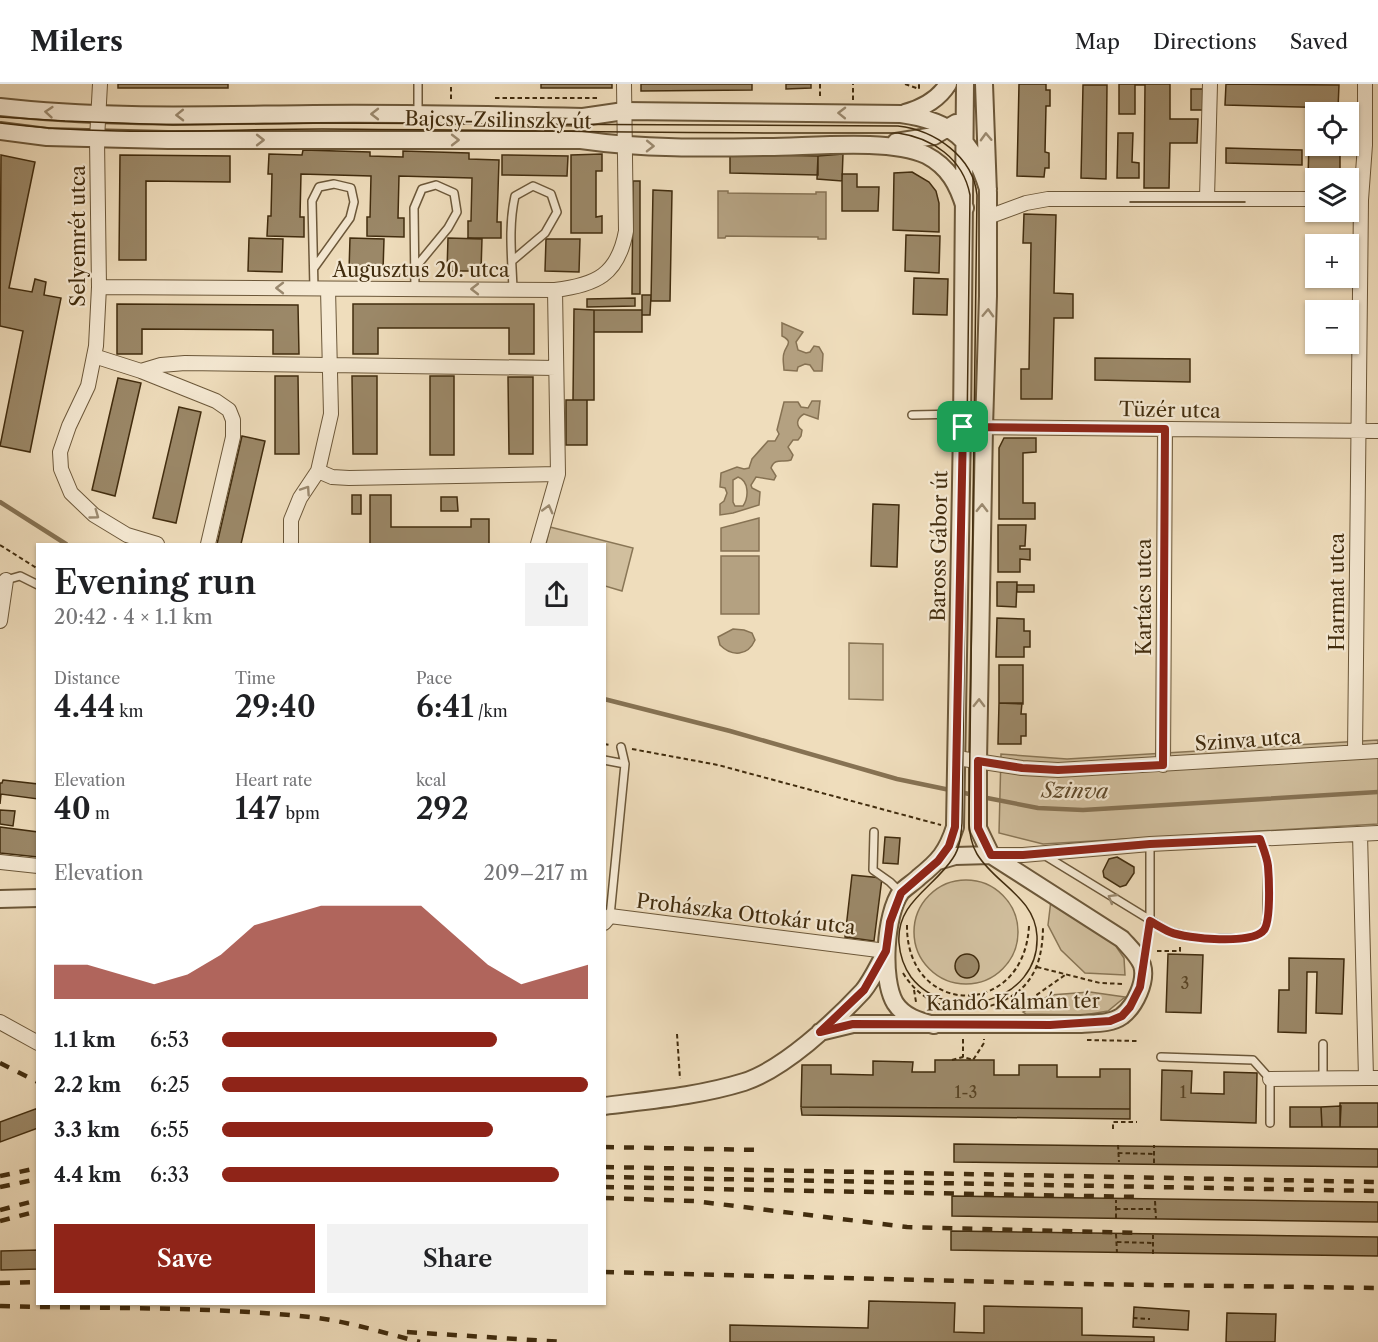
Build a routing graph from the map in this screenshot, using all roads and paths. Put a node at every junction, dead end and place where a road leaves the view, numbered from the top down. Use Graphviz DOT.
graph roads {
  1 [pos="100,84"];
  2 [pos="418,84"];
  3 [pos="451,84"];
  4 [pos="624,84"];
  5 [pos="820,84"];
  6 [pos="853,84"];
  7 [pos="905,84"];
  8 [pos="919,84"];
  9 [pos="948,84"];
  10 [pos="965,84"];
  11 [pos="983,84"];
  12 [pos="1210,84"];
  13 [pos="1365,84"];
  14 [pos="605,98"];
  15 [pos="451,99"];
  16 [pos="486,99"];
  17 [pos="820,102"];
  18 [pos="853,102"];
  19 [pos="0,107"];
  20 [pos="624,111"];
  21 [pos="418,114"];
  22 [pos="901,114"];
  23 [pos="98,115"];
  24 [pos="965,115"];
  25 [pos="950,128"];
  26 [pos="0,131"];
  27 [pos="97,139"];
  28 [pos="964,141"];
  29 [pos="871,145"];
  30 [pos="624,146"];
  31 [pos="1359,178"];
  32 [pos="988,189"];
  33 [pos="1207,198"];
  34 [pos="1305,199"];
  35 [pos="965,208"];
  36 [pos="988,217"];
  37 [pos="1355,222"];
  38 [pos="512,261"];
  39 [pos="314,268"];
  40 [pos="415,268"];
  41 [pos="99,288"];
  42 [pos="321,289"];
  43 [pos="415,289"];
  44 [pos="513,290"];
  45 [pos="555,290"];
  46 [pos="94,356"];
  47 [pos="331,366"];
  48 [pos="556,368"];
  49 [pos="141,370"];
  50 [pos="912,415"];
  51 [pos="962,421"];
  52 [pos="984,427"];
  53 [pos="1165,429"];
  54 [pos="1358,431"];
  55 [pos="1378,431"];
  56 [pos="318,471"];
  57 [pos="558,474"];
  58 [pos="154,543"];
  59 [pos="208,543"];
  60 [pos="291,543"];
  61 [pos="538,543"];
  62 [pos="0,545"];
  63 [pos="36,568"];
  64 [pos="6,580"];
  65 [pos="36,584"];
  66 [pos="0,621"];
  67 [pos="606,744"];
  68 [pos="621,747"];
  69 [pos="1378,751"];
  70 [pos="1355,752"];
  71 [pos="957,758"];
  72 [pos="606,760"];
  73 [pos="978,761"];
  74 [pos="625,764"];
  75 [pos="1163,765"];
  76 [pos="955,827"];
  77 [pos="874,832"];
  78 [pos="1378,833"];
  79 [pos="1360,834"];
  80 [pos="1260,839"];
  81 [pos="1150,844"];
  82 [pos="1041,853"];
  83 [pos="991,855"];
  84 [pos="938,861"];
  85 [pos="0,862"];
  86 [pos="36,866"];
  87 [pos="901,893"];
  88 [pos="0,898"];
  89 [pos="36,898"];
  90 [pos="607,919"];
  91 [pos="1150,921"];
  92 [pos="907,925"];
  93 [pos="1043,925"];
  94 [pos="1029,926"];
  95 [pos="886,951"];
  96 [pos="1157,951"];
  97 [pos="1180,951"];
  98 [pos="1037,967"];
  99 [pos="1142,967"];
  100 [pos="900,969"];
  101 [pos="1065,974"];
  102 [pos="1124,984"];
  103 [pos="914,988"];
  104 [pos="916,1006"];
  105 [pos="954,1008"];
  106 [pos="1017,1008"];
  107 [pos="973,1010"];
  108 [pos="0,1022"];
  109 [pos="934,1025"];
  110 [pos="820,1032"];
  111 [pos="963,1033"];
  112 [pos="984,1033"];
  113 [pos="676,1034"];
  114 [pos="1081,1040"];
  115 [pos="1138,1041"];
  116 [pos="36,1042"];
  117 [pos="1323,1044"];
  118 [pos="963,1057"];
  119 [pos="1161,1057"];
  120 [pos="952,1060"];
  121 [pos="1323,1078"];
  122 [pos="1372,1078"];
  123 [pos="1270,1079"];
  124 [pos="682,1096"];
  125 [pos="606,1106"];
  126 [pos="1137,1122"];
  127 [pos="1270,1123"];
  128 [pos="1113,1129"];
  129 [pos="1118,1145"];
  130 [pos="1154,1145"];
  131 [pos="1118,1153"];
  132 [pos="1154,1154"];
  133 [pos="1119,1162"];
  134 [pos="1154,1163"];
  135 [pos="1116,1200"];
  136 [pos="1155,1201"];
  137 [pos="1116,1209"];
  138 [pos="1155,1209"];
  139 [pos="1116,1218"];
  140 [pos="1156,1219"];
  141 [pos="1116,1234"];
  142 [pos="1153,1235"];
  143 [pos="1117,1242"];
  144 [pos="1153,1243"];
  145 [pos="1117,1253"];
  146 [pos="1153,1254"];
  147 [pos="1133,1318"];
  148 [pos="1150,1319"];
  1 -- 23 [label="street, Selyemrét utca"];
  2 -- 21 [label="lane"];
  3 -- 15 [label="path"];
  4 -- 20 [label="street, Augusztus 20. utca"];
  5 -- 17 [label="path"];
  6 -- 18 [label="path"];
  7 -- 8 [label="path"];
  9 -- 22 [label="street"];
  10 -- 24 [label="street, Baross Gábor út"];
  11 -- 24 [label="street"];
  32 -- 11 [label="street, one-way"];
  12 -- 33 [label="street"];
  13 -- 31 [label="street, Harmat utca"];
  14 -- 16 [label="path"];
  23 -- 19 [label="street, Bajcsy-Zsilinszky út, one-way"];
  20 -- 21 [label="street, Bajcsy-Zsilinszky út"];
  22 -- 20 [label="street, Bajcsy-Zsilinszky út, one-way"];
  20 -- 30 [label="street, Augusztus 20. utca"];
  21 -- 23 [label="street, Bajcsy-Zsilinszky út, one-way"];
  22 -- 25 [label="street, Bajcsy-Zsilinszky út"];
  23 -- 27 [label="street, Selyemrét utca"];
  24 -- 25 [label="street"];
  24 -- 28 [label="street, Baross Gábor út"];
  25 -- 28 [label="street, Bajcsy-Zsilinszky út"];
  25 -- 29 [label="street"];
  26 -- 27 [label="street, Bajcsy-Zsilinszky út"];
  27 -- 30 [label="street, Bajcsy-Zsilinszky út, one-way"];
  27 -- 41 [label="street, Selyemrét utca"];
  28 -- 32 [label="street, Bajcsy-Zsilinszky út"];
  28 -- 35 [label="street, Baross Gábor út"];
  30 -- 29 [label="street, Bajcsy-Zsilinszky út, one-way"];
  29 -- 35 [label="street, Bajcsy-Zsilinszky út"];
  30 -- 45 [label="street, Augusztus 20. utca"];
  32 -- 36 [label="street"];
  33 -- 34 [label="street"];
  33 -- 36 [label="street"];
  35 -- 51 [label="street, Baross Gábor út"];
  52 -- 36 [label="street, one-way"];
  37 -- 54 [label="street, Harmat utca"];
  38 -- 38 [label="lane"];
  38 -- 44 [label="lane"];
  39 -- 39 [label="lane"];
  39 -- 42 [label="lane"];
  40 -- 40 [label="lane"];
  40 -- 43 [label="lane"];
  42 -- 41 [label="street, Augusztus 20. utca, one-way"];
  41 -- 46 [label="street, Selyemrét utca"];
  42 -- 43 [label="street, Augusztus 20. utca"];
  42 -- 47 [label="street"];
  44 -- 43 [label="street, Augusztus 20. utca, one-way"];
  44 -- 45 [label="street, Augusztus 20. utca"];
  45 -- 48 [label="street"];
  46 -- 49 [label="street"];
  46 -- 58 [label="street, Selyemrét utca, one-way"];
  47 -- 48 [label="street"];
  47 -- 49 [label="street"];
  47 -- 56 [label="street"];
  48 -- 57 [label="street"];
  49 -- 59 [label="street"];
  50 -- 51 [label="lane"];
  51 -- 52 [label="street, Tüzér utca"];
  51 -- 71 [label="street, Baross Gábor út"];
  52 -- 53 [label="street, Tüzér utca"];
  73 -- 52 [label="street, one-way"];
  53 -- 54 [label="street, Tüzér utca"];
  53 -- 75 [label="street, Kartács utca"];
  54 -- 55 [label="street, Tüzér utca"];
  54 -- 70 [label="street, Harmat utca"];
  56 -- 57 [label="street"];
  60 -- 56 [label="street, one-way"];
  61 -- 57 [label="street, one-way"];
  62 -- 63 [label="path"];
  64 -- 65 [label="lane"];
  64 -- 66 [label="street"];
  67 -- 68 [label="path"];
  68 -- 74 [label="lane"];
  68 -- 76 [label="path"];
  69 -- 70 [label="street, Szinva utca"];
  70 -- 75 [label="street, Szinva utca"];
  71 -- 73 [label="street, Szinva utca"];
  71 -- 76 [label="street, Baross Gábor út"];
  72 -- 74 [label="lane"];
  73 -- 75 [label="street, Szinva utca"];
  73 -- 83 [label="street"];
  74 -- 90 [label="lane"];
  76 -- 84 [label="street, Baross Gábor út"];
  77 -- 87 [label="lane"];
  78 -- 79 [label="street"];
  79 -- 80 [label="street"];
  79 -- 122 [label="street"];
  80 -- 81 [label="street"];
  80 -- 91 [label="lane"];
  81 -- 82 [label="street"];
  81 -- 91 [label="lane"];
  82 -- 83 [label="street"];
  91 -- 82 [label="lane, one-way"];
  83 -- 84 [label="street"];
  83 -- 99 [label="street"];
  84 -- 87 [label="street"];
  85 -- 86 [label="street"];
  87 -- 95 [label="street"];
  88 -- 89 [label="street"];
  90 -- 95 [label="street, Prohászka Ottokár utca"];
  91 -- 99 [label="lane"];
  92 -- 94 [label="path"];
  93 -- 98 [label="path"];
  95 -- 109 [label="street"];
  95 -- 110 [label="street"];
  96 -- 97 [label="path"];
  98 -- 101 [label="path"];
  98 -- 107 [label="path"];
  99 -- 109 [label="street, Kandó Kálmán tér"];
  100 -- 103 [label="path"];
  101 -- 102 [label="path"];
  101 -- 106 [label="path"];
  103 -- 104 [label="path"];
  103 -- 105 [label="path"];
  108 -- 116 [label="street"];
  109 -- 110 [label="street, Kandó Kálmán tér"];
  110 -- 124 [label="street"];
  111 -- 118 [label="path"];
  112 -- 118 [label="path"];
  113 -- 124 [label="path"];
  114 -- 115 [label="path"];
  117 -- 121 [label="lane"];
  118 -- 120 [label="path"];
  119 -- 123 [label="lane"];
  121 -- 122 [label="street"];
  121 -- 123 [label="street"];
  123 -- 127 [label="lane"];
  124 -- 125 [label="street"];
  126 -- 128 [label="path"];
  129 -- 131 [label="path"];
  130 -- 132 [label="path"];
  131 -- 132 [label="path"];
  131 -- 133 [label="path"];
  132 -- 134 [label="path"];
  135 -- 137 [label="path"];
  136 -- 138 [label="path"];
  137 -- 138 [label="path"];
  137 -- 139 [label="path"];
  138 -- 140 [label="path"];
  141 -- 143 [label="path"];
  142 -- 144 [label="path"];
  143 -- 144 [label="path"];
  143 -- 145 [label="path"];
  144 -- 146 [label="path"];
  147 -- 148 [label="path"];
}
